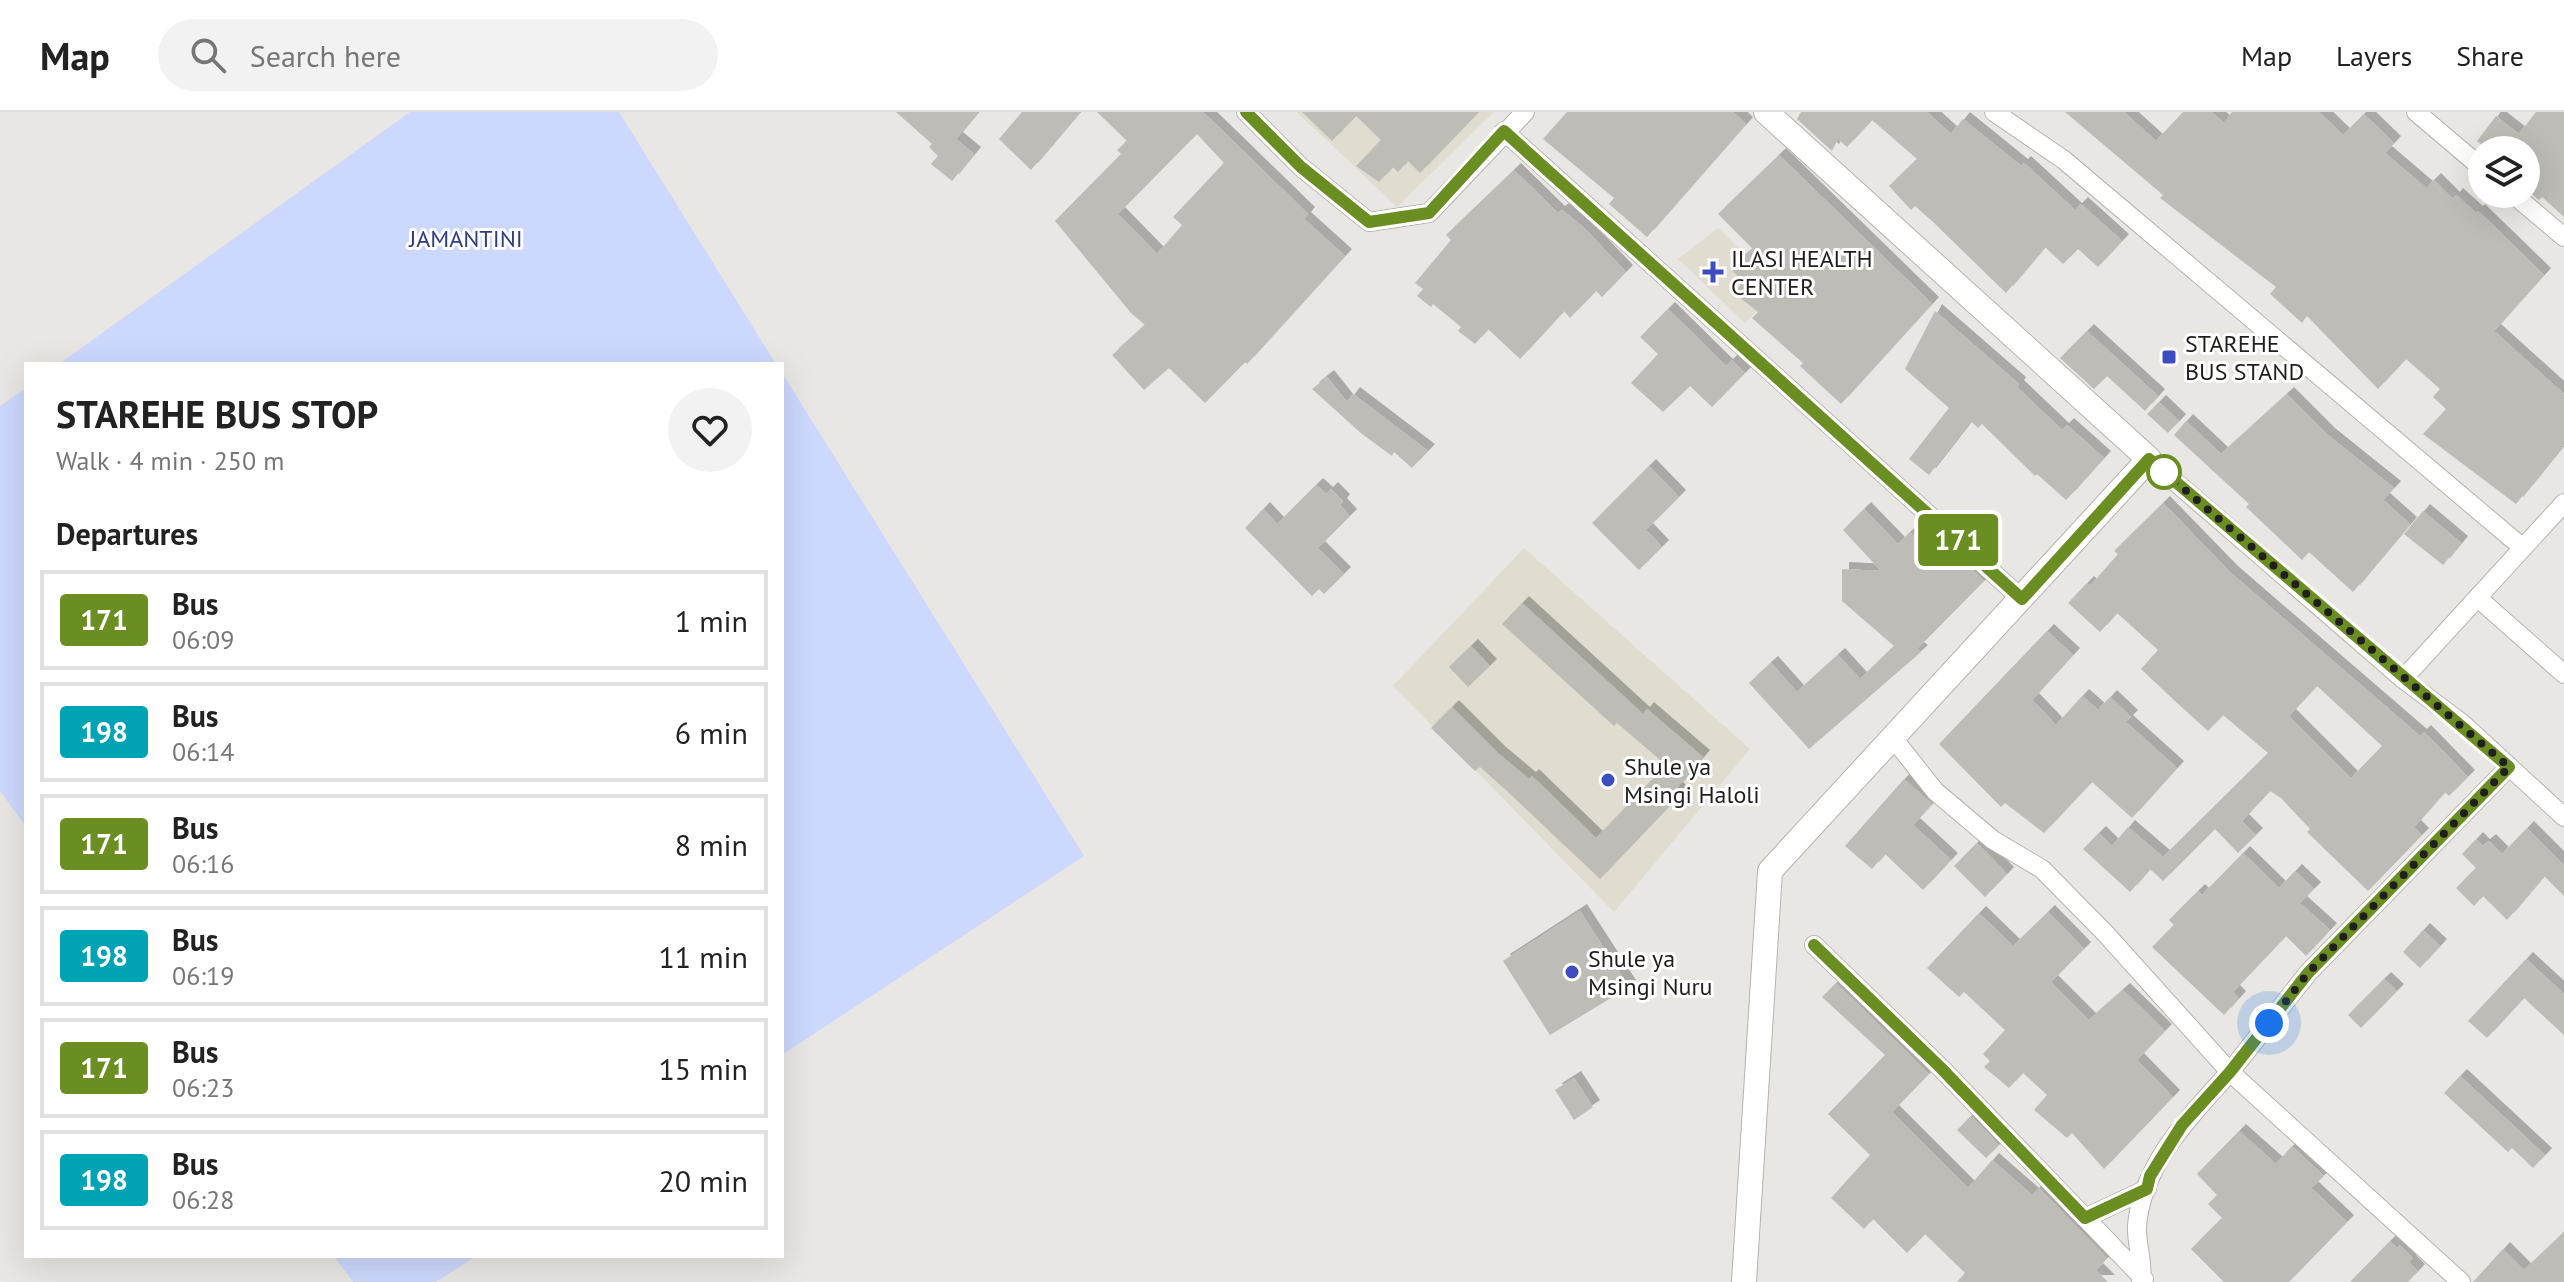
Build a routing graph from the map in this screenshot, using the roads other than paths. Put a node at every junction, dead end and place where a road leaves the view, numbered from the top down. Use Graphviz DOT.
graph roads {
  1 [pos="1246,112"];
  2 [pos="1525,112"];
  3 [pos="1766,112"];
  4 [pos="1994,112"];
  5 [pos="2416,112"];
  6 [pos="1504,131"];
  7 [pos="2468,156"];
  8 [pos="2530,208"];
  9 [pos="2564,237"];
  10 [pos="2149,459"];
  11 [pos="2564,503"];
  12 [pos="2523,548"];
  13 [pos="2022,599"];
  14 [pos="2479,599"];
  15 [pos="2564,674"];
  16 [pos="2403,679"];
  17 [pos="1893,738"];
  18 [pos="2509,767"];
  19 [pos="2564,817"];
  20 [pos="1814,945"];
  21 [pos="2230,1072"];
  22 [pos="2147,1189"];
  23 [pos="2085,1218"];
  24 [pos="2144,1280"];
  25 [pos="1744,1282"];
  26 [pos="2461,1282"];
  1 -- 6 [label="street"];
  2 -- 6 [label="street"];
  3 -- 10 [label="street"];
  4 -- 12 [label="street"];
  5 -- 7 [label="street"];
  6 -- 13 [label="street"];
  8 -- 9 [label="street"];
  10 -- 13 [label="street"];
  10 -- 16 [label="street"];
  11 -- 12 [label="street"];
  12 -- 14 [label="street"];
  13 -- 17 [label="street"];
  14 -- 15 [label="street"];
  14 -- 16 [label="street"];
  16 -- 18 [label="street"];
  17 -- 21 [label="street"];
  17 -- 25 [label="street"];
  18 -- 19 [label="street"];
  18 -- 21 [label="street"];
  20 -- 23 [label="street"];
  21 -- 22 [label="street"];
  21 -- 26 [label="street"];
  22 -- 23 [label="street"];
  22 -- 24 [label="street"];
  23 -- 24 [label="street"];
}
